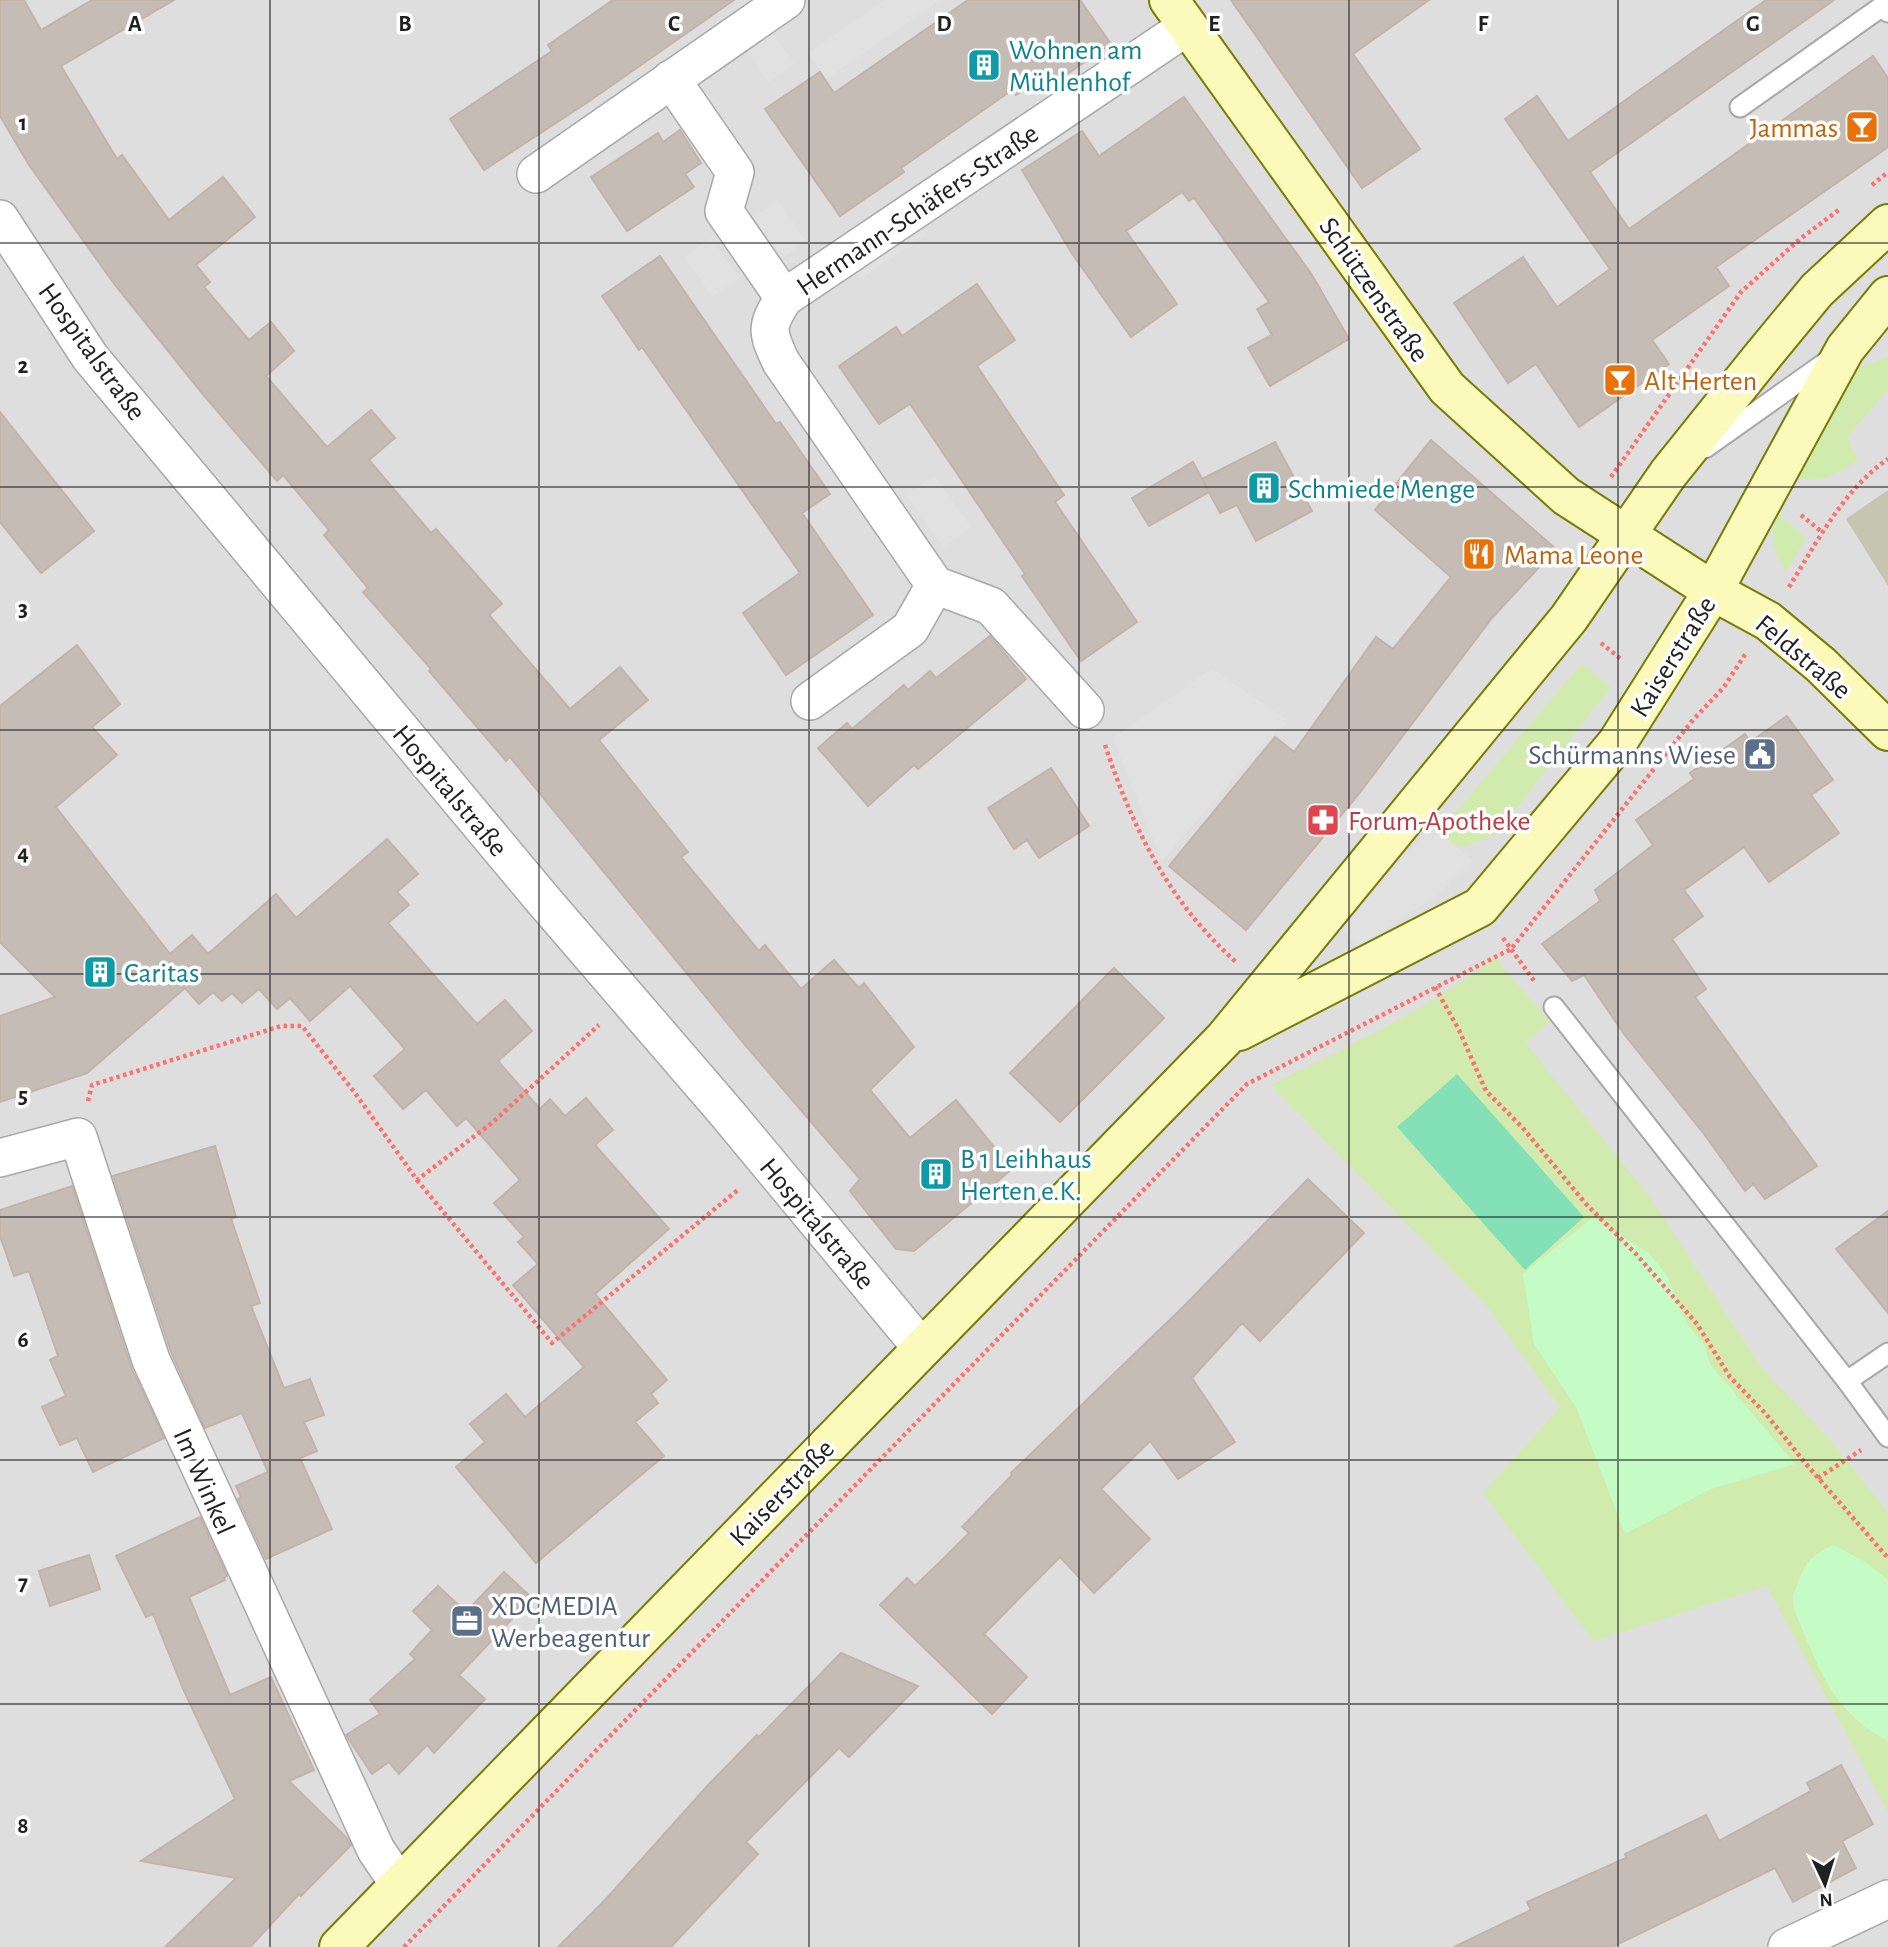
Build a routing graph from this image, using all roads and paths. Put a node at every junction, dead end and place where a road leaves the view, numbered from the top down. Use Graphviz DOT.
graph roads {
  1 [pos="786,0"];
  2 [pos="1888,12"];
  3 [pos="1178,13"];
  4 [pos="671,79"];
  5 [pos="1740,107"];
  6 [pos="536,174"];
  7 [pos="0,219"];
  8 [pos="1888,224"];
  9 [pos="1888,296"];
  10 [pos="784,298"];
  11 [pos="1888,321"];
  12 [pos="1845,349"];
  13 [pos="1668,474"];
  14 [pos="1626,537"];
  15 [pos="935,585"];
  16 [pos="1713,591"];
  17 [pos="1569,618"];
  18 [pos="1655,686"];
  19 [pos="810,701"];
  20 [pos="1093,721"];
  21 [pos="1888,731"];
  22 [pos="1479,907"];
  23 [pos="1511,949"];
  24 [pos="1435,987"];
  25 [pos="1266,988"];
  26 [pos="629,999"];
  27 [pos="1554,1007"];
  28 [pos="1224,1039"];
  29 [pos="78,1138"];
  30 [pos="0,1158"];
  31 [pos="769,1164"];
  32 [pos="417,1180"];
  33 [pos="921,1348"];
  34 [pos="1888,1353"];
  35 [pos="1847,1381"];
  36 [pos="1887,1435"];
  37 [pos="1818,1478"];
  38 [pos="1888,1558"];
  39 [pos="399,1884"];
  40 [pos="1888,1899"];
  41 [pos="339,1947"];
  42 [pos="404,1947"];
  43 [pos="1787,1947"];
  1 -- 4 [label="street"];
  2 -- 5 [label="lane"];
  3 -- 10 [label="street, Hermann-Schäfers-Straße"];
  3 -- 14 [label="main road, Schützenstraße"];
  4 -- 6 [label="street"];
  4 -- 10 [label="street, Hermann-Schäfers-Straße"];
  7 -- 26 [label="street, Hospitalstraße"];
  8 -- 13 [label="main road, Kaiserstraße"];
  9 -- 12 [label="main road, Kaiserstraße"];
  10 -- 15 [label="street, Hermann-Schäfers-Straße"];
  11 -- 12 [label="lane"];
  12 -- 13 [label="lane, Kaiserstraße"];
  12 -- 16 [label="main road, Kaiserstraße"];
  13 -- 14 [label="main road, Kaiserstraße"];
  14 -- 16 [label="main road, Schützenstraße"];
  14 -- 17 [label="main road, Kaiserstraße"];
  15 -- 19 [label="street"];
  15 -- 20 [label="street"];
  16 -- 18 [label="main road, Kaiserstraße"];
  16 -- 21 [label="main road, Feldstraße"];
  17 -- 18 [label="path"];
  17 -- 25 [label="main road, Kaiserstraße"];
  18 -- 22 [label="main road, Kaiserstraße"];
  18 -- 23 [label="path"];
  20 -- 25 [label="path"];
  22 -- 23 [label="path"];
  22 -- 28 [label="main road, Kaiserstraße"];
  23 -- 24 [label="path"];
  23 -- 27 [label="path"];
  24 -- 37 [label="path"];
  24 -- 42 [label="path"];
  25 -- 28 [label="main road, Kaiserstraße"];
  26 -- 31 [label="street, Hospitalstraße"];
  26 -- 32 [label="path"];
  27 -- 35 [label="lane"];
  28 -- 33 [label="main road, Kaiserstraße"];
  29 -- 30 [label="street"];
  29 -- 32 [label="path"];
  29 -- 39 [label="street, Im Winkel"];
  31 -- 32 [label="path"];
  31 -- 33 [label="street, Hospitalstraße"];
  33 -- 39 [label="main road, Kaiserstraße"];
  34 -- 35 [label="lane"];
  35 -- 36 [label="lane"];
  36 -- 37 [label="path"];
  37 -- 38 [label="path"];
  39 -- 41 [label="main road, Kaiserstraße"];
  40 -- 43 [label="street"];
}
